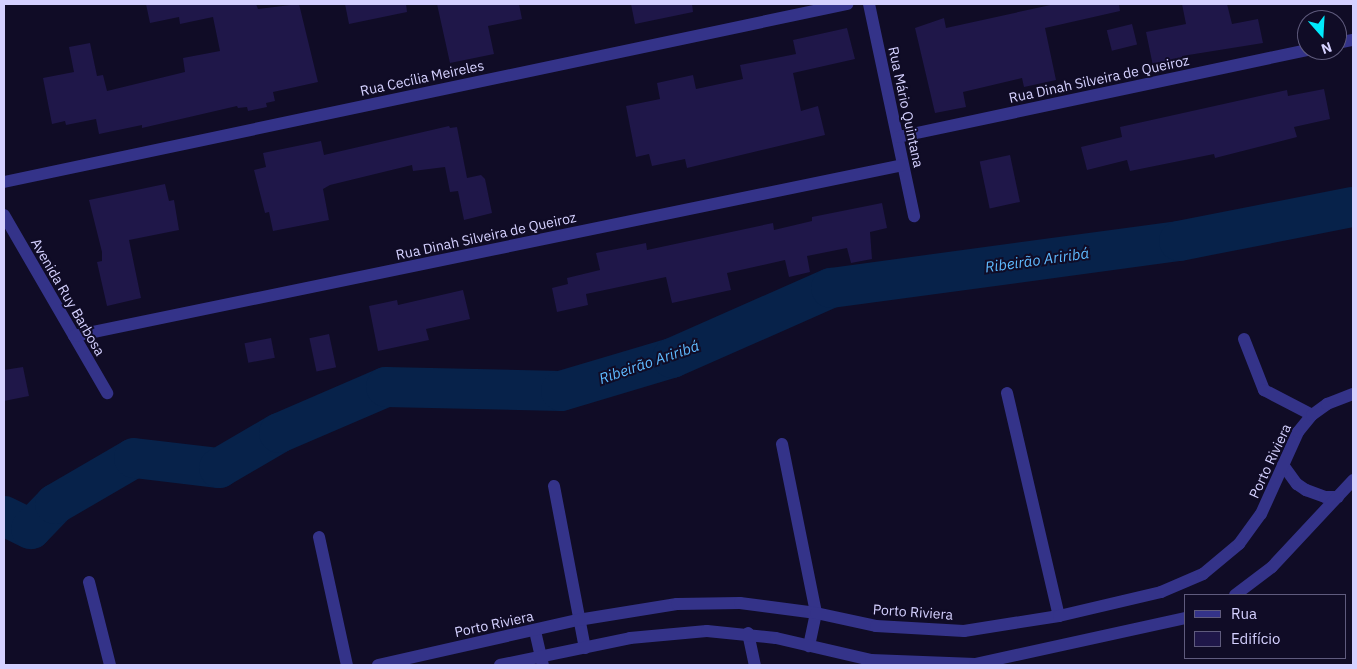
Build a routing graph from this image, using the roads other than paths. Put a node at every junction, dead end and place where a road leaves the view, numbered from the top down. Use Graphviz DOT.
graph roads {
  1 [pos="847,4"];
  2 [pos="869,4"];
  3 [pos="1297,52"];
  4 [pos="898,137"];
  5 [pos="903,165"];
  6 [pos="4,182"];
  7 [pos="4,215"];
  8 [pos="914,216"];
  9 [pos="74,336"];
  10 [pos="1244,339"];
  11 [pos="1006,393"];
  12 [pos="107,394"];
  13 [pos="1353,394"];
  14 [pos="1312,415"];
  15 [pos="782,444"];
  16 [pos="1283,465"];
  17 [pos="1353,480"];
  18 [pos="554,486"];
  19 [pos="1338,497"];
  20 [pos="319,538"];
  21 [pos="89,582"];
  22 [pos="1236,594"];
  23 [pos="816,613"];
  24 [pos="1059,616"];
  25 [pos="1184,618"];
  26 [pos="578,620"];
  27 [pos="534,631"];
  28 [pos="748,633"];
  29 [pos="809,646"];
  30 [pos="585,648"];
  31 [pos="542,661"];
  32 [pos="110,665"];
  33 [pos="346,665"];
  34 [pos="378,665"];
  35 [pos="500,665"];
  36 [pos="755,665"];
  1 -- 6 [label="street, Rua Cecília Meireles"];
  2 -- 4 [label="street, Rua Mário Quintana"];
  3 -- 4 [label="street, Rua Dinah Silveira de Queiroz"];
  4 -- 5 [label="street, Rua Mário Quintana"];
  5 -- 8 [label="street, Rua Mário Quintana"];
  5 -- 9 [label="street, Rua Dinah Silveira de Queiroz"];
  7 -- 9 [label="street, Avenida Ruy Barbosa"];
  9 -- 12 [label="street, Avenida Ruy Barbosa"];
  10 -- 14 [label="street"];
  11 -- 24 [label="street"];
  13 -- 14 [label="street, Porto Riviera"];
  14 -- 16 [label="street, Porto Riviera"];
  15 -- 23 [label="street"];
  16 -- 19 [label="street"];
  16 -- 24 [label="street, Porto Riviera"];
  17 -- 19 [label="street"];
  18 -- 26 [label="street"];
  19 -- 22 [label="street"];
  20 -- 33 [label="street"];
  21 -- 32 [label="street"];
  23 -- 24 [label="street, Porto Riviera"];
  23 -- 26 [label="street, Porto Riviera"];
  23 -- 29 [label="street"];
  25 -- 29 [label="street"];
  26 -- 27 [label="street, Porto Riviera"];
  26 -- 30 [label="street"];
  27 -- 31 [label="street"];
  27 -- 34 [label="street, Porto Riviera"];
  28 -- 29 [label="street"];
  28 -- 30 [label="street"];
  28 -- 36 [label="street"];
  30 -- 31 [label="street"];
  31 -- 35 [label="street"];
}
